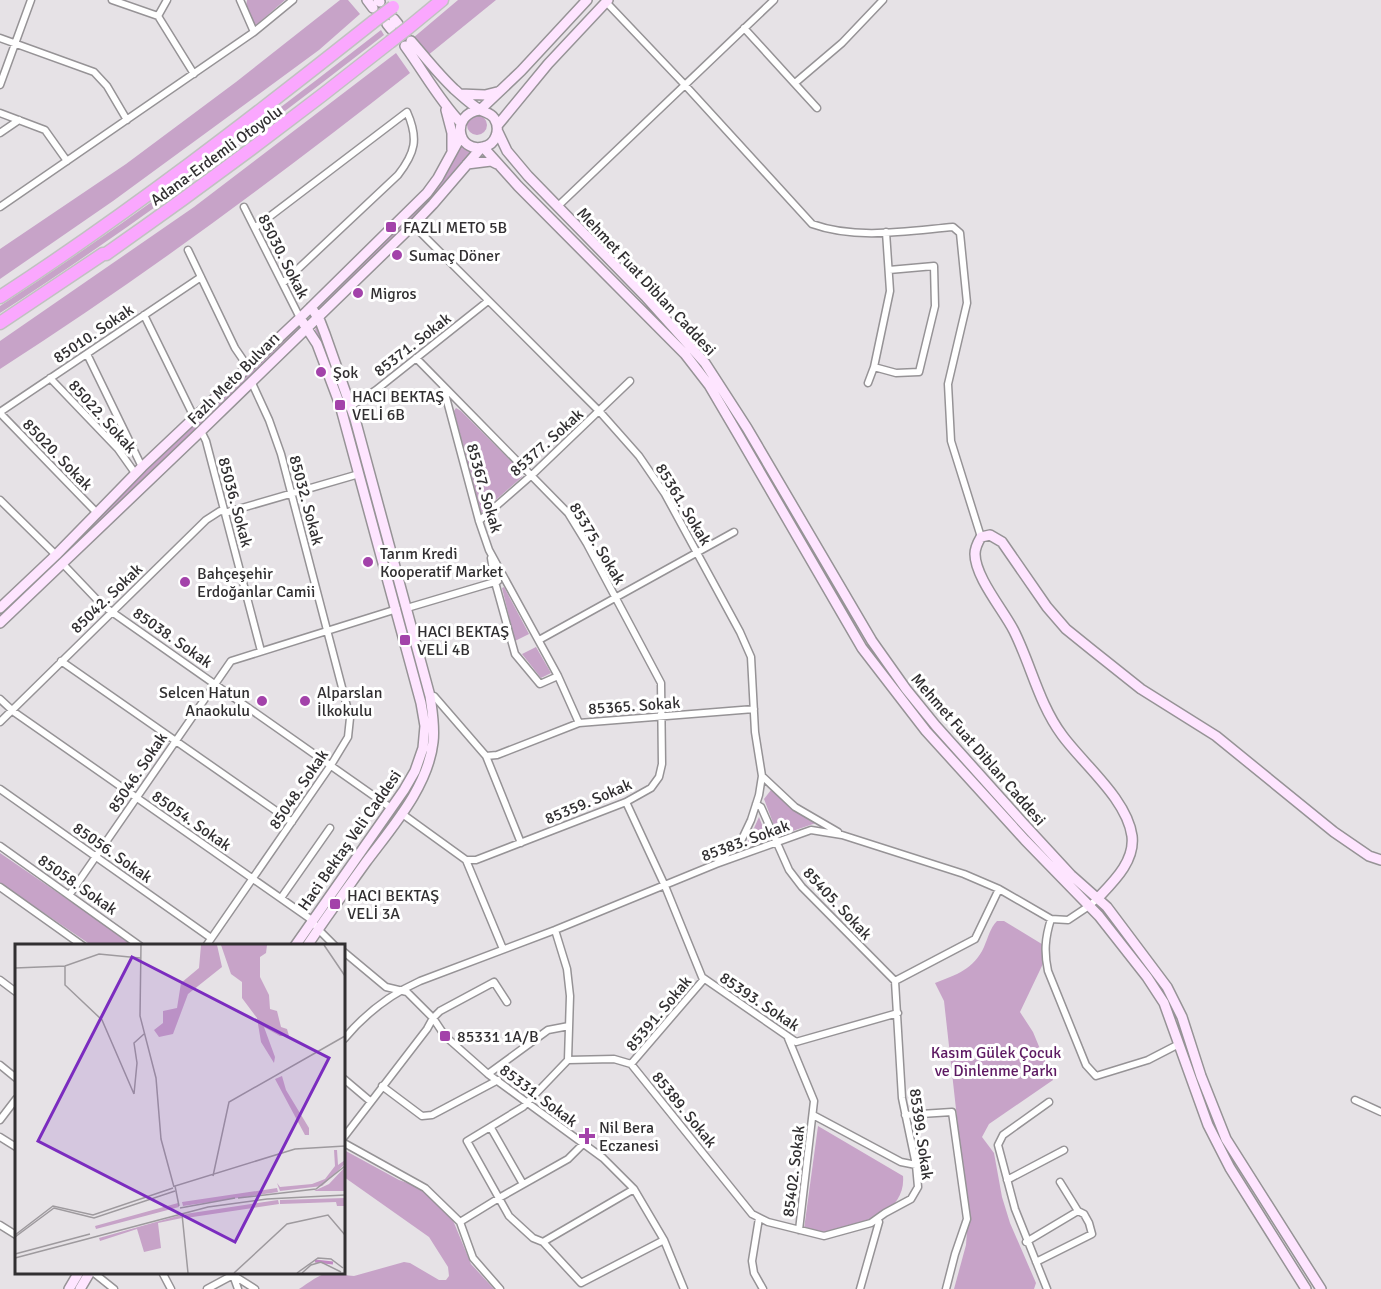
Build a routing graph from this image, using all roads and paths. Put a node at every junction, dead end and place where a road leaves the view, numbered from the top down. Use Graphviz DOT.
graph roads {
  1 [pos="31,0"];
  2 [pos="112,0"];
  3 [pos="167,0"];
  4 [pos="240,0"];
  5 [pos="293,0"];
  6 [pos="441,0"];
  7 [pos="587,0"];
  8 [pos="774,0"];
  9 [pos="883,0"];
  10 [pos="607,1"];
  11 [pos="158,16"];
  12 [pos="399,24"];
  13 [pos="744,28"];
  14 [pos="254,32"];
  15 [pos="0,38"];
  16 [pos="15,44"];
  17 [pos="194,74"];
  18 [pos="795,83"];
  19 [pos="685,85"];
  20 [pos="0,86"];
  21 [pos="500,91"];
  22 [pos="460,94"];
  23 [pos="444,105"];
  24 [pos="817,108"];
  25 [pos="480,110"];
  26 [pos="0,113"];
  27 [pos="19,120"];
  28 [pos="128,120"];
  29 [pos="461,123"];
  30 [pos="497,129"];
  31 [pos="0,133"];
  32 [pos="461,136"];
  33 [pos="482,148"];
  34 [pos="451,154"];
  35 [pos="68,161"];
  36 [pos="467,164"];
  37 [pos="500,166"];
  38 [pos="0,207"];
  39 [pos="244,207"];
  40 [pos="557,207"];
  41 [pos="413,225"];
  42 [pos="256,227"];
  43 [pos="94,231"];
  44 [pos="886,232"];
  45 [pos="188,250"];
  46 [pos="106,254"];
  47 [pos="889,270"];
  48 [pos="201,277"];
  49 [pos="283,284"];
  50 [pos="0,287"];
  51 [pos="0,297"];
  52 [pos="488,301"];
  53 [pos="311,307"];
  54 [pos="144,315"];
  55 [pos="318,317"];
  56 [pos="300,318"];
  57 [pos="0,323"];
  58 [pos="307,328"];
  59 [pos="0,332"];
  60 [pos="87,354"];
  61 [pos="416,358"];
  62 [pos="248,367"];
  63 [pos="874,367"];
  64 [pos="50,378"];
  65 [pos="251,381"];
  66 [pos="630,381"];
  67 [pos="868,383"];
  68 [pos="442,384"];
  69 [pos="351,406"];
  70 [pos="0,412"];
  71 [pos="600,412"];
  72 [pos="194,417"];
  73 [pos="201,431"];
  74 [pos="139,470"];
  75 [pos="359,474"];
  76 [pos="531,474"];
  77 [pos="292,494"];
  78 [pos="2,504"];
  79 [pos="224,512"];
  80 [pos="97,513"];
  81 [pos="479,521"];
  82 [pos="734,532"];
  83 [pos="981,537"];
  84 [pos="489,550"];
  85 [pos="698,553"];
  86 [pos="56,555"];
  87 [pos="63,564"];
  88 [pos="504,579"];
  89 [pos="495,582"];
  90 [pos="615,597"];
  91 [pos="0,608"];
  92 [pos="407,608"];
  93 [pos="397,609"];
  94 [pos="112,611"];
  95 [pos="0,623"];
  96 [pos="327,630"];
  97 [pos="539,640"];
  98 [pos="261,651"];
  99 [pos="62,661"];
  100 [pos="558,676"];
  101 [pos="215,683"];
  102 [pos="430,696"];
  103 [pos="0,699"];
  104 [pos="754,709"];
  105 [pos="11,710"];
  106 [pos="661,717"];
  107 [pos="0,722"];
  108 [pos="579,723"];
  109 [pos="176,740"];
  110 [pos="486,756"];
  111 [pos="331,765"];
  112 [pos="762,776"];
  113 [pos="0,789"];
  114 [pos="137,798"];
  115 [pos="626,802"];
  116 [pos="756,804"];
  117 [pos="391,808"];
  118 [pos="402,813"];
  119 [pos="292,822"];
  120 [pos="330,828"];
  121 [pos="842,835"];
  122 [pos="777,842"];
  123 [pos="521,843"];
  124 [pos="0,846"];
  125 [pos="96,856"];
  126 [pos="466,860"];
  127 [pos="1381,860"];
  128 [pos="716,864"];
  129 [pos="252,879"];
  130 [pos="665,886"];
  131 [pos="0,887"];
  132 [pos="999,889"];
  133 [pos="70,894"];
  134 [pos="281,898"];
  135 [pos="1098,898"];
  136 [pos="1089,906"];
  137 [pos="1051,919"];
  138 [pos="315,925"];
  139 [pos="555,930"];
  140 [pos="211,938"];
  141 [pos="82,944"];
  142 [pos="139,944"];
  143 [pos="207,944"];
  144 [pos="296,944"];
  145 [pos="307,944"];
  146 [pos="334,944"];
  147 [pos="503,949"];
  148 [pos="345,953"];
  149 [pos="704,979"];
  150 [pos="0,980"];
  151 [pos="895,981"];
  152 [pos="398,991"];
  153 [pos="15,992"];
  154 [pos="507,1002"];
  155 [pos="898,1013"];
  156 [pos="433,1018"];
  157 [pos="569,1026"];
  158 [pos="345,1038"];
  159 [pos="788,1038"];
  160 [pos="1179,1044"];
  161 [pos="568,1060"];
  162 [pos="631,1064"];
  163 [pos="0,1065"];
  164 [pos="488,1074"];
  165 [pos="15,1076"];
  166 [pos="345,1080"];
  167 [pos="498,1080"];
  168 [pos="382,1086"];
  169 [pos="15,1100"];
  170 [pos="1355,1100"];
  171 [pos="370,1101"];
  172 [pos="1049,1102"];
  173 [pos="527,1103"];
  174 [pos="1381,1112"];
  175 [pos="813,1115"];
  176 [pos="905,1115"];
  177 [pos="0,1120"];
  178 [pos="491,1128"];
  179 [pos="345,1136"];
  180 [pos="0,1137"];
  181 [pos="345,1144"];
  182 [pos="583,1144"];
  183 [pos="15,1147"];
  184 [pos="1064,1150"];
  185 [pos="916,1165"];
  186 [pos="1007,1180"];
  187 [pos="1060,1182"];
  188 [pos="524,1184"];
  189 [pos="634,1189"];
  190 [pos="499,1198"];
  191 [pos="1078,1211"];
  192 [pos="759,1218"];
  193 [pos="877,1219"];
  194 [pos="460,1222"];
  195 [pos="0,1224"];
  196 [pos="799,1230"];
  197 [pos="15,1234"];
  198 [pos="664,1240"];
  199 [pos="543,1242"];
  200 [pos="1026,1242"];
  201 [pos="1036,1262"];
  202 [pos="78,1274"];
  203 [pos="89,1274"];
  204 [pos="93,1274"];
  205 [pos="163,1274"];
  206 [pos="233,1274"];
  207 [pos="69,1289"];
  208 [pos="80,1289"];
  209 [pos="114,1289"];
  210 [pos="171,1289"];
  211 [pos="207,1289"];
  212 [pos="238,1289"];
  213 [pos="255,1289"];
  214 [pos="500,1289"];
  215 [pos="684,1289"];
  216 [pos="764,1289"];
  217 [pos="860,1289"];
  218 [pos="946,1289"];
  219 [pos="1047,1289"];
  220 [pos="1306,1289"];
  221 [pos="1321,1289"];
  1 -- 16 [label="street"];
  2 -- 11 [label="street"];
  3 -- 11 [label="street"];
  4 -- 14 [label="street"];
  5 -- 14 [label="street"];
  6 -- 12 [label="highway, Adana-Erdemli Otoyolu"];
  7 -- 21 [label="main road"];
  8 -- 13 [label="street"];
  9 -- 18 [label="street"];
  10 -- 19 [label="street"];
  10 -- 30 [label="main road"];
  11 -- 17 [label="street"];
  12 -- 22 [label="main road"];
  12 -- 23 [label="main road"];
  12 -- 43 [label="highway, Adana-Erdemli Otoyolu, bridge"];
  12 -- 46 [label="highway, Adana-Erdemli Otoyolu, bridge"];
  13 -- 18 [label="street"];
  13 -- 19 [label="street"];
  14 -- 17 [label="street"];
  15 -- 16 [label="street"];
  16 -- 20 [label="street"];
  16 -- 28 [label="street"];
  17 -- 28 [label="street"];
  18 -- 24 [label="street"];
  19 -- 40 [label="street"];
  19 -- 44 [label="street"];
  21 -- 22 [label="main road"];
  21 -- 25 [label="main road"];
  22 -- 25 [label="main road"];
  23 -- 29 [label="main road"];
  23 -- 34 [label="main road"];
  25 -- 29 [label="main road"];
  25 -- 30 [label="main road"];
  26 -- 27 [label="street"];
  27 -- 31 [label="street"];
  27 -- 35 [label="street"];
  28 -- 35 [label="street"];
  29 -- 32 [label="main road"];
  30 -- 33 [label="main road"];
  30 -- 40 [label="main road, Mehmet Fuat Diblan Caddesi"];
  32 -- 33 [label="main road"];
  32 -- 34 [label="main road, Fazlı Meto Bulvarı"];
  33 -- 36 [label="main road, Fazlı Meto Bulvarı"];
  33 -- 37 [label="main road, Mehmet Fuat Diblan Caddesi"];
  34 -- 53 [label="main road, Fazlı Meto Bulvarı"];
  35 -- 38 [label="street"];
  36 -- 37 [label="main road"];
  36 -- 41 [label="main road, Fazlı Meto Bulvarı"];
  37 -- 136 [label="main road, Mehmet Fuat Diblan Caddesi"];
  39 -- 42 [label="street, 85030. Sokak"];
  40 -- 135 [label="main road, Mehmet Fuat Diblan Caddesi"];
  41 -- 52 [label="street, 85361. Sokak"];
  41 -- 55 [label="main road, Fazlı Meto Bulvarı"];
  42 -- 49 [label="street, 85030. Sokak"];
  42 -- 49 [label="street"];
  43 -- 50 [label="highway"];
  43 -- 51 [label="highway, Adana-Erdemli Otoyolu"];
  44 -- 47 [label="street"];
  44 -- 83 [label="street"];
  45 -- 48 [label="street"];
  46 -- 57 [label="highway, Adana-Erdemli Otoyolu"];
  46 -- 59 [label="highway"];
  47 -- 63 [label="street"];
  47 -- 63 [label="street"];
  48 -- 54 [label="street, 85010. Sokak"];
  48 -- 62 [label="street"];
  49 -- 56 [label="street, 85030. Sokak"];
  52 -- 61 [label="street, 85371. Sokak"];
  52 -- 71 [label="street, 85361. Sokak"];
  53 -- 55 [label="main road"];
  53 -- 56 [label="main road, Fazlı Meto Bulvarı"];
  54 -- 60 [label="street, 85010. Sokak"];
  54 -- 72 [label="street"];
  55 -- 58 [label="main road, Fazlı Meto Bulvarı"];
  55 -- 69 [label="main road, Haci Bektaş Veli Caddesi"];
  56 -- 58 [label="main road, Haci Bektaş Veli Caddesi"];
  56 -- 62 [label="main road, Fazlı Meto Bulvarı"];
  58 -- 65 [label="main road, Fazlı Meto Bulvarı"];
  58 -- 75 [label="main road, Haci Bektaş Veli Caddesi"];
  60 -- 64 [label="street, 85010. Sokak"];
  60 -- 74 [label="street"];
  61 -- 68 [label="street, 85375. Sokak"];
  61 -- 69 [label="street, 85371. Sokak"];
  62 -- 72 [label="main road, Fazlı Meto Bulvarı"];
  63 -- 67 [label="street"];
  64 -- 70 [label="street, 85010. Sokak"];
  64 -- 74 [label="street, 85022. Sokak"];
  65 -- 73 [label="main road, Fazlı Meto Bulvarı"];
  65 -- 77 [label="street, 85032. Sokak"];
  66 -- 71 [label="street, 85377. Sokak"];
  68 -- 76 [label="street, 85375. Sokak"];
  68 -- 81 [label="street, 85367. Sokak"];
  69 -- 92 [label="main road, Haci Bektaş Veli Caddesi"];
  70 -- 80 [label="street, 85020. Sokak"];
  71 -- 76 [label="street, 85377. Sokak"];
  71 -- 85 [label="street, 85361. Sokak"];
  72 -- 74 [label="main road, Fazlı Meto Bulvarı"];
  73 -- 79 [label="street, 85036. Sokak"];
  73 -- 87 [label="main road, Fazlı Meto Bulvarı"];
  74 -- 80 [label="main road, Fazlı Meto Bulvarı"];
  75 -- 77 [label="street, 85042. Sokak"];
  75 -- 93 [label="main road, Haci Bektaş Veli Caddesi"];
  76 -- 81 [label="street, 85377. Sokak"];
  76 -- 90 [label="street, 85375. Sokak"];
  77 -- 79 [label="street, 85042. Sokak"];
  77 -- 96 [label="street, 85032. Sokak"];
  78 -- 86 [label="street"];
  79 -- 94 [label="street, 85042. Sokak"];
  79 -- 98 [label="street, 85036. Sokak"];
  80 -- 86 [label="main road, Fazlı Meto Bulvarı"];
  81 -- 84 [label="street, 85367. Sokak"];
  82 -- 85 [label="street"];
  83 -- 127 [label="main road"];
  83 -- 135 [label="main road"];
  84 -- 88 [label="street, 85367. Sokak"];
  84 -- 89 [label="street"];
  85 -- 90 [label="street"];
  85 -- 104 [label="street, 85361. Sokak"];
  86 -- 91 [label="main road, Fazlı Meto Bulvarı"];
  87 -- 94 [label="street, 85038. Sokak"];
  87 -- 95 [label="main road, Fazlı Meto Bulvarı"];
  88 -- 89 [label="street"];
  88 -- 97 [label="street, 85367. Sokak"];
  89 -- 92 [label="street"];
  89 -- 100 [label="street"];
  90 -- 97 [label="street"];
  90 -- 106 [label="street, 85375. Sokak"];
  92 -- 102 [label="main road, Haci Bektaş Veli Caddesi"];
  93 -- 96 [label="street, 85046. Sokak"];
  93 -- 117 [label="main road, Haci Bektaş Veli Caddesi"];
  94 -- 99 [label="street, 85042. Sokak"];
  94 -- 101 [label="street, 85038. Sokak"];
  96 -- 98 [label="street, 85046. Sokak"];
  96 -- 111 [label="street, 85048. Sokak"];
  97 -- 100 [label="street, 85367. Sokak"];
  98 -- 101 [label="street, 85046. Sokak"];
  99 -- 105 [label="street, 85042. Sokak"];
  99 -- 109 [label="street"];
  100 -- 108 [label="street, 85367. Sokak"];
  101 -- 109 [label="street, 85046. Sokak"];
  101 -- 111 [label="street, 85038. Sokak"];
  102 -- 110 [label="street"];
  102 -- 118 [label="main road, Haci Bektaş Veli Caddesi"];
  103 -- 105 [label="street, 85054. Sokak"];
  104 -- 106 [label="street, 85365. Sokak"];
  104 -- 112 [label="street, 85361. Sokak"];
  105 -- 107 [label="street, 85042. Sokak"];
  105 -- 114 [label="street, 85054. Sokak"];
  106 -- 108 [label="street, 85365. Sokak"];
  106 -- 115 [label="street, 85359. Sokak"];
  108 -- 110 [label="street, 85365. Sokak"];
  109 -- 114 [label="street, 85046. Sokak"];
  109 -- 119 [label="street"];
  110 -- 123 [label="street"];
  111 -- 117 [label="street, 85038. Sokak"];
  111 -- 119 [label="street, 85048. Sokak"];
  112 -- 116 [label="street, 85361. Sokak"];
  112 -- 121 [label="street"];
  113 -- 125 [label="street, 85056. Sokak"];
  114 -- 125 [label="street, 85046. Sokak"];
  114 -- 129 [label="street, 85054. Sokak"];
  115 -- 123 [label="street, 85359. Sokak"];
  115 -- 130 [label="street, 85393. Sokak"];
  116 -- 122 [label="street, 85405. Sokak"];
  116 -- 128 [label="street, 85361. Sokak"];
  117 -- 138 [label="main road, Haci Bektaş Veli Caddesi"];
  118 -- 126 [label="street"];
  118 -- 138 [label="main road, Haci Bektaş Veli Caddesi"];
  119 -- 129 [label="street, 85048. Sokak"];
  120 -- 134 [label="street"];
  121 -- 122 [label="street, 85383. Sokak"];
  121 -- 132 [label="street, 85383. Sokak"];
  122 -- 128 [label="street, 85383. Sokak"];
  122 -- 151 [label="street, 85405. Sokak"];
  123 -- 126 [label="street, 85359. Sokak"];
  124 -- 133 [label="street, 85058. Sokak"];
  125 -- 133 [label="street, 85046. Sokak"];
  125 -- 140 [label="street, 85056. Sokak"];
  126 -- 147 [label="street"];
  128 -- 130 [label="street, 85383. Sokak"];
  129 -- 134 [label="street, 85054. Sokak"];
  129 -- 140 [label="street, 85048. Sokak"];
  130 -- 139 [label="street, 85383. Sokak"];
  130 -- 149 [label="street, 85393. Sokak"];
  131 -- 141 [label="street"];
  132 -- 137 [label="street, 85383. Sokak"];
  132 -- 151 [label="street"];
  133 -- 142 [label="street, 85058. Sokak"];
  134 -- 138 [label="street, 85054. Sokak"];
  135 -- 136 [label="street"];
  135 -- 221 [label="main road, Mehmet Fuat Diblan Caddesi"];
  136 -- 137 [label="street"];
  136 -- 160 [label="main road, Mehmet Fuat Diblan Caddesi"];
  137 -- 160 [label="street"];
  138 -- 144 [label="main road, Haci Bektaş Veli Caddesi"];
  138 -- 145 [label="main road, Haci Bektaş Veli Caddesi"];
  138 -- 146 [label="street"];
  139 -- 147 [label="street, 85383. Sokak"];
  139 -- 157 [label="street"];
  140 -- 143 [label="street, 85048. Sokak"];
  147 -- 152 [label="street, 85383. Sokak"];
  148 -- 152 [label="street, 85331. Sokak"];
  149 -- 159 [label="street, 85393. Sokak"];
  149 -- 162 [label="street, 85391. Sokak"];
  150 -- 153 [label="street"];
  151 -- 155 [label="street, 85399. Sokak"];
  152 -- 156 [label="street, 85331. Sokak"];
  152 -- 158 [label="street, 85383. Sokak"];
  154 -- 156 [label="street"];
  155 -- 159 [label="street, 85393. Sokak"];
  155 -- 176 [label="street, 85399. Sokak"];
  156 -- 164 [label="street, 85331. Sokak"];
  156 -- 168 [label="street"];
  157 -- 161 [label="street"];
  157 -- 164 [label="street"];
  159 -- 175 [label="street, 85402. Sokak"];
  160 -- 220 [label="main road, Mehmet Fuat Diblan Caddesi"];
  161 -- 162 [label="street, 85389. Sokak"];
  161 -- 173 [label="street"];
  162 -- 192 [label="street, 85389. Sokak"];
  163 -- 165 [label="street"];
  164 -- 167 [label="street, 85331. Sokak"];
  166 -- 171 [label="street"];
  167 -- 168 [label="street"];
  167 -- 173 [label="street, 85331. Sokak"];
  168 -- 171 [label="street"];
  169 -- 177 [label="street"];
  170 -- 174 [label="street"];
  171 -- 179 [label="street"];
  172 -- 186 [label="street"];
  173 -- 178 [label="street"];
  173 -- 182 [label="street, 85331. Sokak"];
  175 -- 185 [label="street"];
  175 -- 196 [label="street, 85402. Sokak"];
  176 -- 185 [label="street, 85399. Sokak"];
  176 -- 218 [label="street"];
  178 -- 188 [label="street"];
  178 -- 190 [label="street"];
  180 -- 183 [label="street"];
  181 -- 194 [label="street"];
  182 -- 188 [label="street"];
  182 -- 189 [label="street, 85331. Sokak"];
  184 -- 186 [label="street"];
  185 -- 193 [label="street, 85399. Sokak"];
  186 -- 200 [label="street"];
  187 -- 191 [label="street"];
  188 -- 190 [label="street"];
  189 -- 198 [label="street, 85331. Sokak"];
  189 -- 199 [label="street"];
  190 -- 194 [label="street"];
  190 -- 199 [label="street"];
  191 -- 200 [label="street"];
  191 -- 201 [label="street"];
  192 -- 196 [label="street, 85399. Sokak"];
  192 -- 216 [label="street"];
  193 -- 196 [label="street, 85399. Sokak"];
  193 -- 217 [label="street"];
  194 -- 214 [label="street"];
  195 -- 197 [label="street"];
  198 -- 199 [label="street"];
  198 -- 215 [label="street, 85331. Sokak"];
  200 -- 201 [label="street"];
  201 -- 219 [label="street"];
  202 -- 207 [label="main road"];
  203 -- 208 [label="main road"];
  204 -- 209 [label="street"];
  205 -- 210 [label="street"];
  206 -- 211 [label="street"];
  206 -- 212 [label="street"];
  206 -- 213 [label="street"];
}
